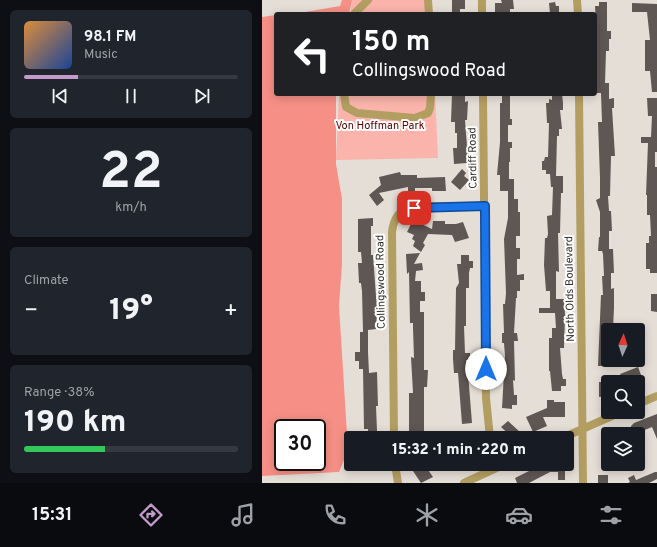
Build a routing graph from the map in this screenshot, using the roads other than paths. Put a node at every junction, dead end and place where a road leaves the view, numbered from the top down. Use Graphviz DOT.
graph roads {
  1 [pos="368,0"];
  2 [pos="428,0"];
  3 [pos="482,0"];
  4 [pos="577,0"];
  5 [pos="356,12"];
  6 [pos="429,12"];
  7 [pos="482,12"];
  8 [pos="578,12"];
  9 [pos="344,96"];
  10 [pos="431,96"];
  11 [pos="483,96"];
  12 [pos="579,96"];
  13 [pos="485,206"];
  14 [pos="657,396"];
  15 [pos="645,401"];
  16 [pos="606,419"];
  17 [pos="582,429"];
  18 [pos="394,431"];
  19 [pos="489,431"];
  20 [pos="574,433"];
  21 [pos="396,471"];
  22 [pos="489,471"];
  23 [pos="398,483"];
  24 [pos="464,483"];
  25 [pos="583,483"];
  1 -- 5 [label="street"];
  2 -- 6 [label="street"];
  3 -- 7 [label="street"];
  4 -- 8 [label="street"];
  9 -- 10 [label="street"];
  11 -- 13 [label="street, Cardiff Road"];
  12 -- 17 [label="street, North Olds Boulevard"];
  13 -- 18 [label="street, Collingswood Road"];
  13 -- 19 [label="street, Cardiff Road"];
  14 -- 15 [label="street"];
  16 -- 17 [label="street"];
  17 -- 20 [label="street"];
  17 -- 25 [label="street, North Olds Boulevard"];
  21 -- 23 [label="street"];
  22 -- 24 [label="street"];
}
